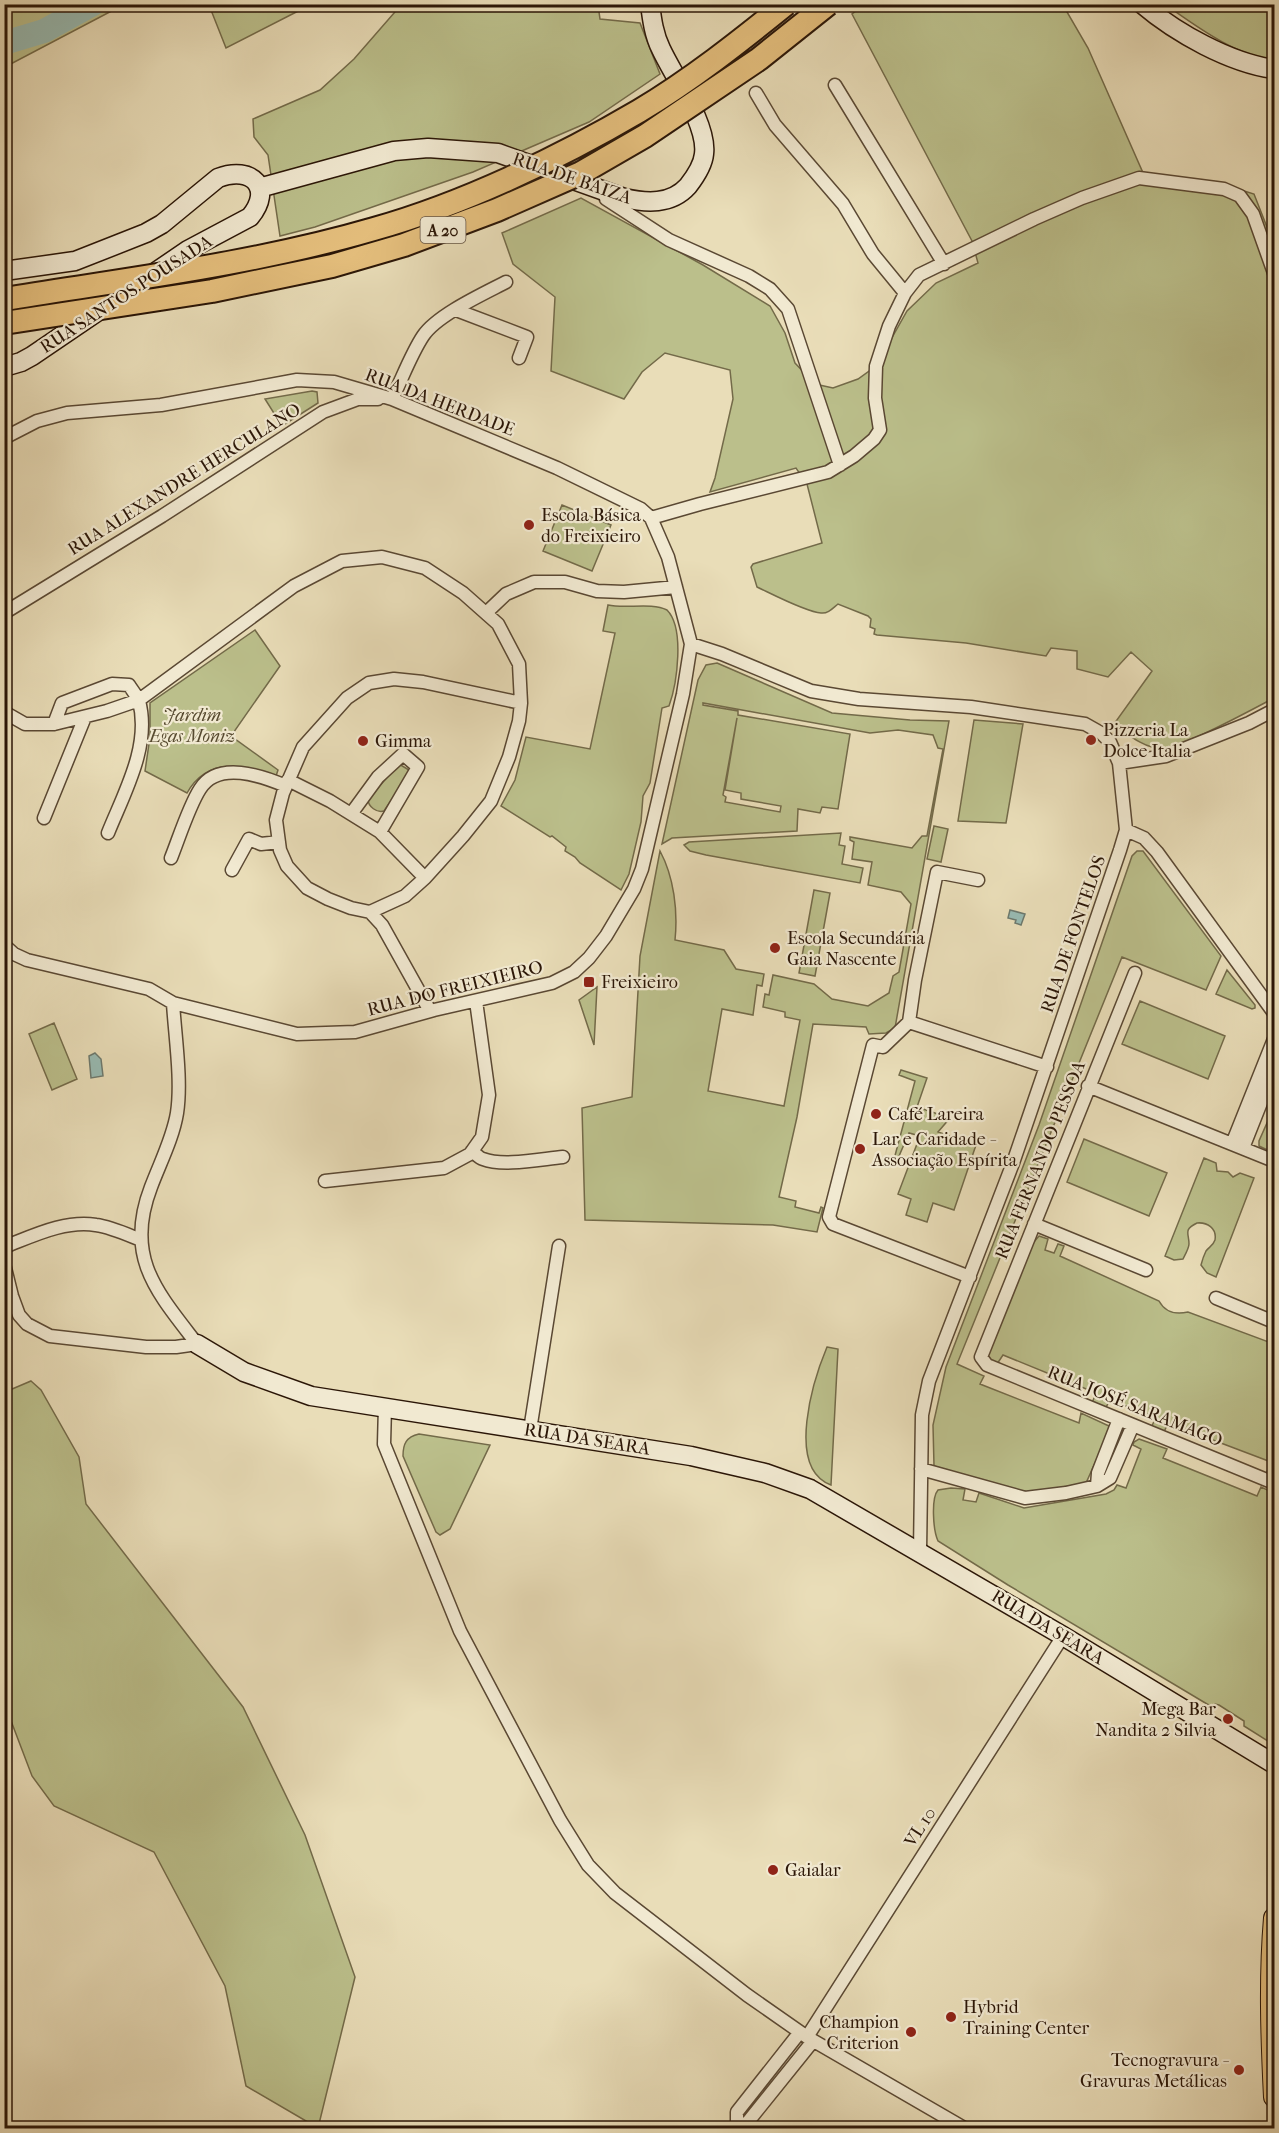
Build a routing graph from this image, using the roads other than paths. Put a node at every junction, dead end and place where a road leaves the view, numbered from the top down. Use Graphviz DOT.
graph roads {
  1 [pos="650,4"];
  2 [pos="786,4"];
  3 [pos="828,4"];
  4 [pos="1142,4"];
  5 [pos="1275,69"];
  6 [pos="835,85"];
  7 [pos="756,93"];
  8 [pos="259,188"];
  9 [pos="606,191"];
  10 [pos="944,264"];
  11 [pos="4,271"];
  12 [pos="1275,273"];
  13 [pos="506,282"];
  14 [pos="905,293"];
  15 [pos="4,299"];
  16 [pos="456,310"];
  17 [pos="4,323"];
  18 [pos="519,358"];
  19 [pos="4,366"];
  20 [pos="392,399"];
  21 [pos="4,438"];
  22 [pos="840,465"];
  23 [pos="651,518"];
  24 [pos="676,587"];
  25 [pos="4,613"];
  26 [pos="486,613"];
  27 [pos="691,644"];
  28 [pos="139,700"];
  29 [pos="521,703"];
  30 [pos="1275,710"];
  31 [pos="4,712"];
  32 [pos="85,717"];
  33 [pos="54,724"];
  34 [pos="1119,762"];
  35 [pos="287,783"];
  36 [pos="351,814"];
  37 [pos="44,818"];
  38 [pos="1126,830"];
  39 [pos="380,832"];
  40 [pos="108,833"];
  41 [pos="279,842"];
  42 [pos="171,858"];
  43 [pos="232,870"];
  44 [pos="425,878"];
  45 [pos="978,880"];
  46 [pos="370,912"];
  47 [pos="4,945"];
  48 [pos="1135,973"];
  49 [pos="476,1001"];
  50 [pos="173,1003"];
  51 [pos="430,1011"];
  52 [pos="1275,1013"];
  53 [pos="909,1022"];
  54 [pos="1275,1039"];
  55 [pos="1047,1066"];
  56 [pos="1275,1070"];
  57 [pos="1088,1086"];
  58 [pos="1238,1146"];
  59 [pos="472,1150"];
  60 [pos="563,1157"];
  61 [pos="1275,1161"];
  62 [pos="325,1181"];
  63 [pos="1034,1224"];
  64 [pos="141,1240"];
  65 [pos="559,1246"];
  66 [pos="4,1247"];
  67 [pos="4,1264"];
  68 [pos="1146,1269"];
  69 [pos="970,1277"];
  70 [pos="1216,1298"];
  71 [pos="1275,1322"];
  72 [pos="197,1344"];
  73 [pos="983,1361"];
  74 [pos="385,1406"];
  75 [pos="1119,1419"];
  76 [pos="1133,1425"];
  77 [pos="530,1430"];
  78 [pos="921,1469"];
  79 [pos="1275,1483"];
  80 [pos="1097,1486"];
  81 [pos="920,1552"];
  82 [pos="1063,1636"];
  83 [pos="1275,1764"];
  84 [pos="1275,1918"];
  85 [pos="807,2037"];
  86 [pos="1275,2097"];
  87 [pos="964,2128"];
  1 -- 9 [label="street, RUA DE BAIZA"];
  2 -- 15 [label="highway, A 20, bridge"];
  3 -- 17 [label="highway, A 20, bridge"];
  4 -- 5 [label="street"];
  6 -- 10 [label="street"];
  7 -- 14 [label="street"];
  8 -- 9 [label="street, RUA DE BAIZA"];
  8 -- 11 [label="street"];
  8 -- 19 [label="street, RUA SANTOS POUSADA"];
  9 -- 22 [label="street"];
  10 -- 12 [label="street"];
  10 -- 14 [label="street"];
  13 -- 16 [label="street"];
  14 -- 22 [label="street"];
  16 -- 18 [label="street"];
  16 -- 20 [label="street"];
  20 -- 21 [label="street, RUA DA HERDADE"];
  20 -- 23 [label="street, RUA DA HERDADE"];
  20 -- 25 [label="street, RUA ALEXANDRE HERCULANO"];
  22 -- 23 [label="street"];
  23 -- 24 [label="street"];
  24 -- 26 [label="street"];
  24 -- 27 [label="street"];
  26 -- 28 [label="street"];
  26 -- 29 [label="street"];
  27 -- 34 [label="street, RUA DE FONTELOS"];
  27 -- 49 [label="street, RUA DO FREIXIEIRO"];
  28 -- 32 [label="street"];
  28 -- 33 [label="street"];
  28 -- 40 [label="street"];
  29 -- 35 [label="street"];
  29 -- 44 [label="street"];
  30 -- 34 [label="street"];
  31 -- 33 [label="street"];
  32 -- 33 [label="street"];
  32 -- 37 [label="street"];
  34 -- 38 [label="street, RUA DE FONTELOS"];
  35 -- 36 [label="street"];
  35 -- 41 [label="street"];
  35 -- 42 [label="street"];
  36 -- 39 [label="street"];
  36 -- 39 [label="street"];
  38 -- 52 [label="street"];
  38 -- 55 [label="street, RUA DE FONTELOS"];
  39 -- 44 [label="street"];
  41 -- 43 [label="street"];
  41 -- 46 [label="street"];
  44 -- 46 [label="street"];
  45 -- 53 [label="street"];
  46 -- 51 [label="street"];
  47 -- 50 [label="street, RUA DO FREIXIEIRO"];
  48 -- 57 [label="street, RUA FERNANDO PESSOA"];
  49 -- 51 [label="street, RUA DO FREIXIEIRO"];
  49 -- 59 [label="street"];
  50 -- 51 [label="street, RUA DO FREIXIEIRO"];
  50 -- 64 [label="street, RUA DA SEARA"];
  53 -- 55 [label="street"];
  53 -- 69 [label="street"];
  54 -- 58 [label="street"];
  55 -- 69 [label="street, RUA DE FONTELOS"];
  56 -- 58 [label="street"];
  57 -- 58 [label="street"];
  57 -- 63 [label="street, RUA FERNANDO PESSOA"];
  58 -- 61 [label="street"];
  59 -- 60 [label="street"];
  59 -- 62 [label="street"];
  63 -- 68 [label="street"];
  63 -- 73 [label="street, RUA FERNANDO PESSOA"];
  64 -- 66 [label="street"];
  64 -- 72 [label="street, RUA DA SEARA"];
  65 -- 77 [label="street"];
  67 -- 72 [label="street"];
  69 -- 78 [label="street, RUA DE FONTELOS"];
  70 -- 71 [label="street"];
  72 -- 74 [label="street, RUA DA SEARA"];
  73 -- 75 [label="street, RUA JOSÉ SARAMAGO"];
  74 -- 77 [label="street, RUA DA SEARA"];
  74 -- 85 [label="street"];
  75 -- 76 [label="street, RUA JOSÉ SARAMAGO"];
  75 -- 80 [label="street"];
  76 -- 79 [label="street, RUA JOSÉ SARAMAGO"];
  76 -- 80 [label="street"];
  77 -- 81 [label="street, RUA DA SEARA"];
  78 -- 80 [label="street"];
  78 -- 81 [label="street, RUA DE FONTELOS"];
  81 -- 82 [label="street, RUA DA SEARA"];
  82 -- 83 [label="street, RUA DA SEARA"];
  82 -- 85 [label="street, VL 10"];
  84 -- 86 [label="main road"];
  85 -- 85 [label="street"];
  85 -- 87 [label="street"];
}
